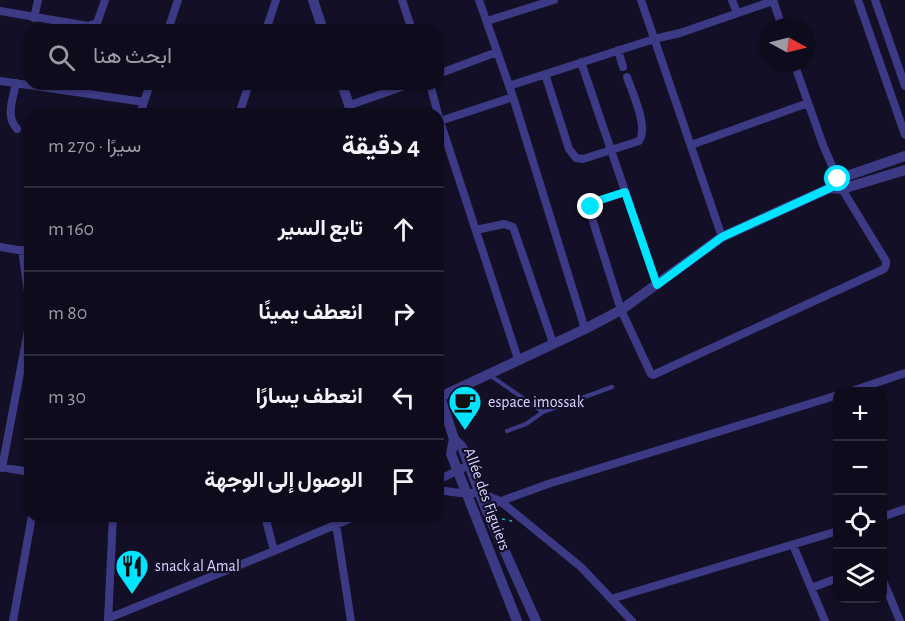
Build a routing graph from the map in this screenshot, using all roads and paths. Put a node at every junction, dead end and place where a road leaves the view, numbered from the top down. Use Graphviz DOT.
graph roads {
  1 [pos="38,0"];
  2 [pos="105,0"];
  3 [pos="178,0"];
  4 [pos="276,0"];
  5 [pos="313,0"];
  6 [pos="402,0"];
  7 [pos="479,0"];
  8 [pos="554,0"];
  9 [pos="641,0"];
  10 [pos="732,0"];
  11 [pos="858,0"];
  12 [pos="875,0"];
  13 [pos="773,1"];
  14 [pos="0,11"];
  15 [pos="737,13"];
  16 [pos="34,18"];
  17 [pos="779,18"];
  18 [pos="487,21"];
  19 [pos="85,24"];
  20 [pos="95,24"];
  21 [pos="170,24"];
  22 [pos="268,24"];
  23 [pos="322,24"];
  24 [pos="410,24"];
  25 [pos="654,39"];
  26 [pos="618,50"];
  27 [pos="497,52"];
  28 [pos="581,62"];
  29 [pos="623,66"];
  30 [pos="444,72"];
  31 [pos="798,72"];
  32 [pos="545,74"];
  33 [pos="627,77"];
  34 [pos="0,81"];
  35 [pos="16,83"];
  36 [pos="24,84"];
  37 [pos="509,86"];
  38 [pos="905,86"];
  39 [pos="63,90"];
  40 [pos="148,90"];
  41 [pos="247,90"];
  42 [pos="344,90"];
  43 [pos="396,90"];
  44 [pos="431,90"];
  45 [pos="513,97"];
  46 [pos="144,102"];
  47 [pos="808,103"];
  48 [pos="142,108"];
  49 [pos="241,108"];
  50 [pos="350,108"];
  51 [pos="356,108"];
  52 [pos="436,108"];
  53 [pos="444,115"];
  54 [pos="17,129"];
  55 [pos="444,135"];
  56 [pos="905,135"];
  57 [pos="692,145"];
  58 [pos="611,150"];
  59 [pos="905,156"];
  60 [pos="905,170"];
  61 [pos="840,184"];
  62 [pos="625,192"];
  63 [pos="476,230"];
  64 [pos="722,237"];
  65 [pos="0,247"];
  66 [pos="24,251"];
  67 [pos="657,285"];
  68 [pos="621,310"];
  69 [pos="585,329"];
  70 [pos="553,343"];
  71 [pos="24,350"];
  72 [pos="518,359"];
  73 [pos="905,373"];
  74 [pos="488,374"];
  75 [pos="612,387"];
  76 [pos="864,387"];
  77 [pos="444,392"];
  78 [pos="833,396"];
  79 [pos="444,409"];
  80 [pos="543,412"];
  81 [pos="507,431"];
  82 [pos="454,439"];
  83 [pos="469,465"];
  84 [pos="1,467"];
  85 [pos="457,469"];
  86 [pos="24,471"];
  87 [pos="444,477"];
  88 [pos="444,490"];
  89 [pos="480,493"];
  90 [pos="467,494"];
  91 [pos="500,501"];
  92 [pos="485,507"];
  93 [pos="905,509"];
  94 [pos="887,514"];
  95 [pos="31,522"];
  96 [pos="113,522"];
  97 [pos="267,522"];
  98 [pos="341,522"];
  99 [pos="336,524"];
  100 [pos="833,532"];
  101 [pos="793,545"];
  102 [pos="274,551"];
  103 [pos="833,580"];
  104 [pos="811,588"];
  105 [pos="887,590"];
  106 [pos="611,599"];
  107 [pos="109,619"];
  108 [pos="14,621"];
  109 [pos="351,621"];
  110 [pos="517,621"];
  111 [pos="536,621"];
  112 [pos="632,621"];
  113 [pos="825,621"];
  114 [pos="900,621"];
  1 -- 16 [label="street"];
  2 -- 20 [label="street"];
  3 -- 21 [label="street"];
  4 -- 22 [label="street"];
  5 -- 23 [label="street"];
  6 -- 24 [label="street"];
  7 -- 18 [label="street"];
  8 -- 18 [label="street"];
  9 -- 25 [label="street"];
  10 -- 15 [label="street"];
  11 -- 56 [label="street"];
  12 -- 38 [label="street"];
  13 -- 15 [label="street"];
  13 -- 17 [label="street"];
  14 -- 16 [label="street"];
  15 -- 25 [label="street"];
  16 -- 19 [label="street"];
  18 -- 27 [label="street"];
  25 -- 26 [label="street"];
  25 -- 57 [label="street"];
  26 -- 28 [label="street"];
  26 -- 29 [label="street"];
  27 -- 30 [label="street"];
  27 -- 37 [label="street"];
  28 -- 32 [label="street"];
  28 -- 58 [label="street"];
  31 -- 47 [label="street"];
  32 -- 37 [label="street"];
  32 -- 58 [label="street"];
  33 -- 58 [label="street"];
  34 -- 35 [label="street"];
  35 -- 36 [label="street"];
  35 -- 54 [label="street"];
  37 -- 45 [label="street"];
  39 -- 46 [label="street"];
  40 -- 46 [label="street"];
  41 -- 49 [label="street"];
  42 -- 50 [label="street"];
  43 -- 51 [label="street"];
  44 -- 52 [label="street"];
  45 -- 53 [label="street"];
  45 -- 69 [label="street"];
  46 -- 48 [label="street"];
  47 -- 57 [label="street"];
  47 -- 61 [label="street"];
  55 -- 63 [label="street"];
  57 -- 64 [label="street"];
  58 -- 62 [label="street"];
  59 -- 61 [label="street"];
  60 -- 61 [label="street"];
  61 -- 64 [label="street"];
  61 -- 68 [label="street"];
  62 -- 67 [label="street"];
  62 -- 68 [label="street"];
  63 -- 70 [label="street"];
  63 -- 72 [label="street"];
  64 -- 67 [label="street"];
  65 -- 66 [label="street"];
  67 -- 68 [label="street"];
  68 -- 69 [label="street"];
  69 -- 70 [label="street"];
  70 -- 72 [label="street"];
  71 -- 84 [label="street"];
  72 -- 74 [label="street"];
  73 -- 76 [label="street"];
  74 -- 77 [label="street"];
  74 -- 80 [label="lane"];
  75 -- 80 [label="lane"];
  78 -- 91 [label="street"];
  79 -- 82 [label="street"];
  80 -- 81 [label="lane"];
  82 -- 83 [label="street, Allée des Figuiers"];
  82 -- 85 [label="street, Allée des Figuiers"];
  83 -- 85 [label="street"];
  83 -- 89 [label="street, Allée des Figuiers"];
  84 -- 86 [label="street"];
  85 -- 87 [label="street"];
  85 -- 90 [label="street, Allée des Figuiers"];
  88 -- 90 [label="street"];
  89 -- 90 [label="street"];
  89 -- 91 [label="street"];
  89 -- 92 [label="street, Allée des Figuiers"];
  90 -- 110 [label="street, Allée des Figuiers"];
  91 -- 92 [label="street"];
  91 -- 106 [label="street"];
  92 -- 111 [label="street, Allée des Figuiers"];
  93 -- 94 [label="street"];
  95 -- 108 [label="street"];
  96 -- 107 [label="street"];
  97 -- 102 [label="street"];
  98 -- 99 [label="street"];
  99 -- 102 [label="street"];
  99 -- 109 [label="street"];
  100 -- 101 [label="street"];
  101 -- 104 [label="street"];
  101 -- 106 [label="street"];
  102 -- 107 [label="street"];
  103 -- 104 [label="street"];
  104 -- 113 [label="street"];
  105 -- 114 [label="street"];
  106 -- 112 [label="street"];
}
